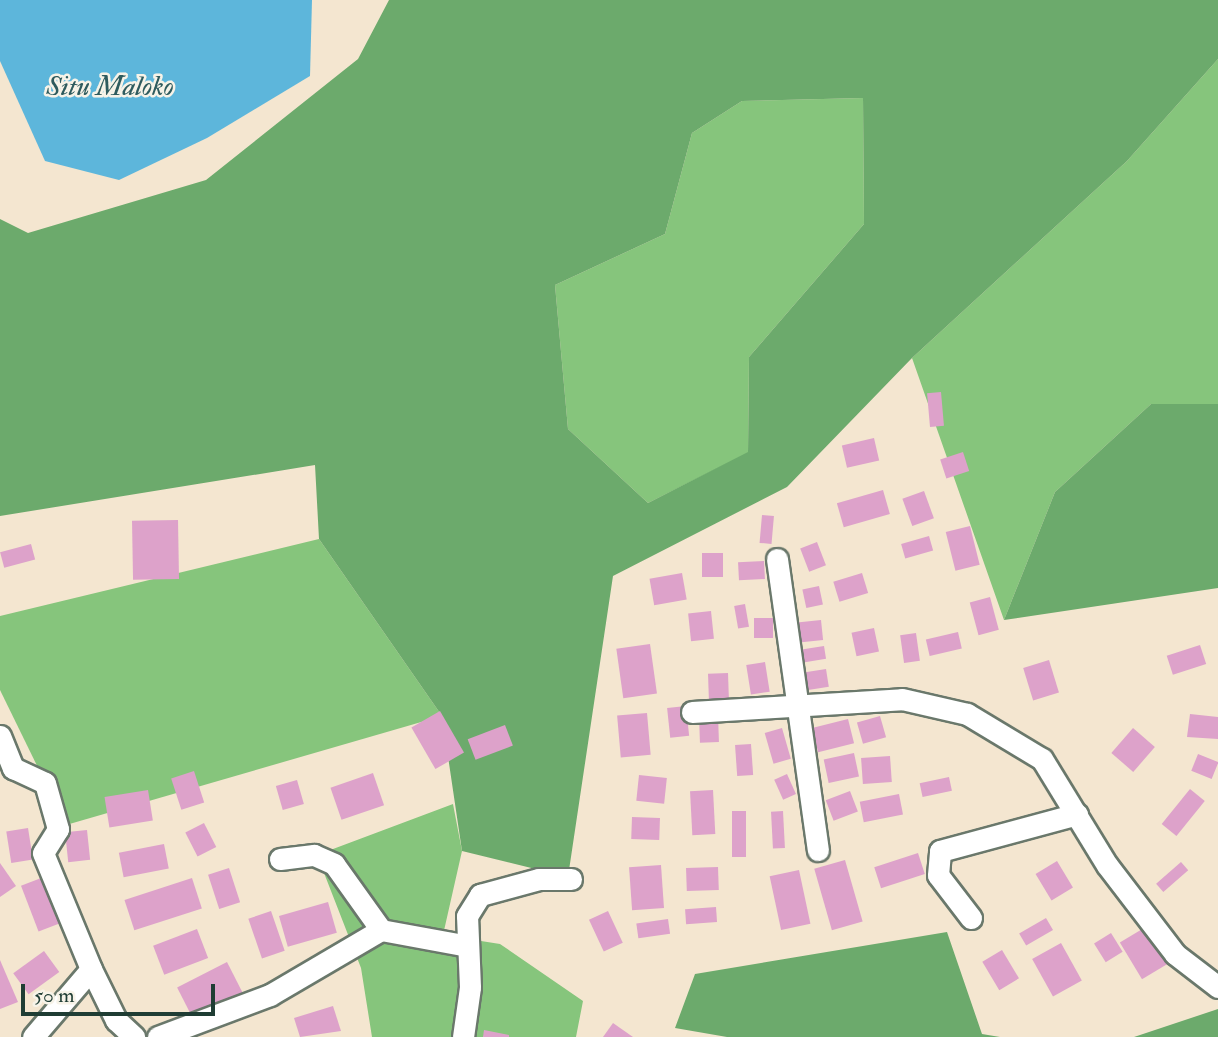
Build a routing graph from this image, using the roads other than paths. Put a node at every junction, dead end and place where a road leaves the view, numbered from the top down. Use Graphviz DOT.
graph roads {
  1 [pos="777,559"];
  2 [pos="801,706"];
  3 [pos="692,712"];
  4 [pos="0,736"];
  5 [pos="1077,814"];
  6 [pos="818,850"];
  7 [pos="280,859"];
  8 [pos="571,880"];
  9 [pos="971,918"];
  10 [pos="381,930"];
  11 [pos="468,946"];
  12 [pos="90,969"];
  13 [pos="1218,986"];
  14 [pos="33,1037"];
  15 [pos="134,1037"];
  16 [pos="158,1037"];
  17 [pos="463,1037"];
  1 -- 2 [label="street"];
  2 -- 3 [label="street"];
  2 -- 5 [label="street"];
  2 -- 6 [label="street"];
  4 -- 12 [label="street"];
  5 -- 9 [label="street"];
  5 -- 13 [label="street"];
  7 -- 10 [label="street"];
  8 -- 11 [label="street"];
  10 -- 11 [label="street"];
  10 -- 16 [label="street"];
  11 -- 17 [label="street"];
  12 -- 14 [label="street"];
  12 -- 15 [label="street"];
}
